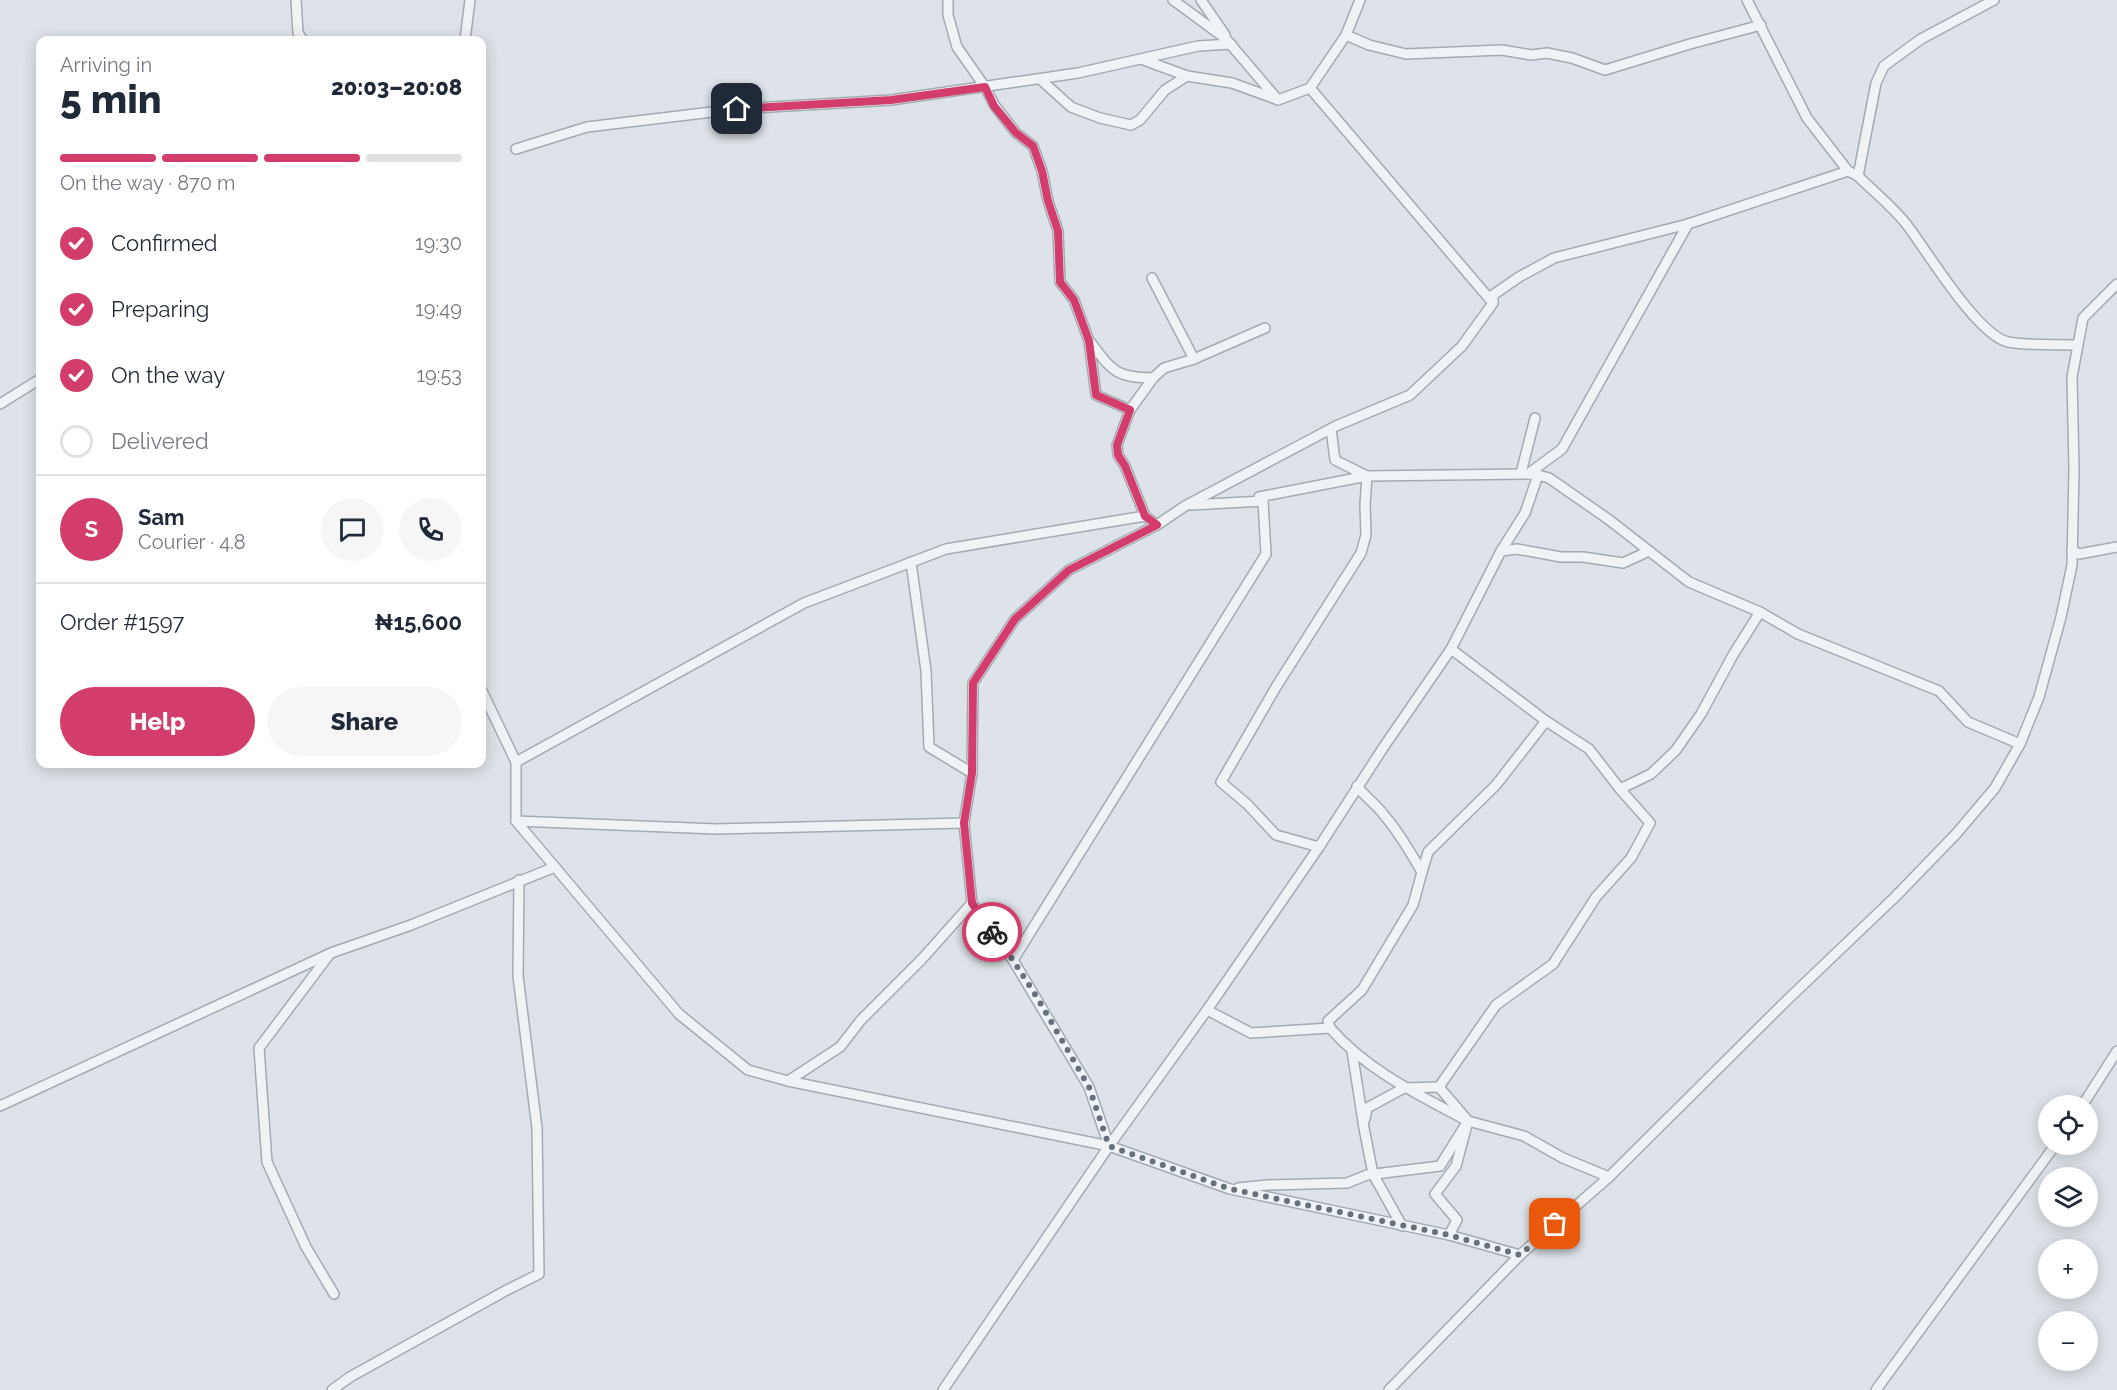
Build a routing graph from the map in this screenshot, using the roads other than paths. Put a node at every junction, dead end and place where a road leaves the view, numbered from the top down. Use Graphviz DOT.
graph roads {
  1 [pos="296,0"];
  2 [pos="471,0"];
  3 [pos="948,0"];
  4 [pos="1173,0"];
  5 [pos="1202,0"];
  6 [pos="1360,0"];
  7 [pos="1747,0"];
  8 [pos="1994,0"];
  9 [pos="1761,25"];
  10 [pos="1346,35"];
  11 [pos="300,36"];
  12 [pos="466,36"];
  13 [pos="1231,44"];
  14 [pos="1141,59"];
  15 [pos="1187,76"];
  16 [pos="1040,79"];
  17 [pos="985,87"];
  18 [pos="1310,88"];
  19 [pos="1278,100"];
  20 [pos="516,148"];
  21 [pos="1848,171"];
  22 [pos="1858,176"];
  23 [pos="1688,224"];
  24 [pos="1152,278"];
  25 [pos="2117,284"];
  26 [pos="1493,303"];
  27 [pos="1265,328"];
  28 [pos="1089,341"];
  29 [pos="2077,345"];
  30 [pos="1194,359"];
  31 [pos="1153,378"];
  32 [pos="36,382"];
  33 [pos="0,404"];
  34 [pos="1130,410"];
  35 [pos="1535,418"];
  36 [pos="1331,429"];
  37 [pos="1529,474"];
  38 [pos="1367,476"];
  39 [pos="1263,501"];
  40 [pos="1185,506"];
  41 [pos="1145,516"];
  42 [pos="1157,525"];
  43 [pos="2117,547"];
  44 [pos="2072,550"];
  45 [pos="1501,551"];
  46 [pos="1649,551"];
  47 [pos="911,562"];
  48 [pos="1760,612"];
  49 [pos="1451,649"];
  50 [pos="486,699"];
  51 [pos="1546,721"];
  52 [pos="2020,744"];
  53 [pos="516,762"];
  54 [pos="972,773"];
  55 [pos="1358,786"];
  56 [pos="1620,789"];
  57 [pos="516,821"];
  58 [pos="964,823"];
  59 [pos="1319,847"];
  60 [pos="555,867"];
  61 [pos="1422,872"];
  62 [pos="519,880"];
  63 [pos="972,903"];
  64 [pos="331,953"];
  65 [pos="1013,960"];
  66 [pos="1207,1010"];
  67 [pos="1330,1028"];
  68 [pos="1352,1051"];
  69 [pos="2117,1051"];
  70 [pos="788,1081"];
  71 [pos="1439,1087"];
  72 [pos="1404,1088"];
  73 [pos="2089,1095"];
  74 [pos="0,1106"];
  75 [pos="1468,1121"];
  76 [pos="1364,1128"];
  77 [pos="1109,1146"];
  78 [pos="2048,1155"];
  79 [pos="1373,1174"];
  80 [pos="1609,1177"];
  81 [pos="1230,1189"];
  82 [pos="1402,1226"];
  83 [pos="1449,1235"];
  84 [pos="1520,1255"];
  85 [pos="334,1294"];
  86 [pos="332,1390"];
  87 [pos="943,1390"];
  88 [pos="1389,1390"];
  89 [pos="1876,1390"];
  1 -- 11 [label="street"];
  2 -- 12 [label="street"];
  3 -- 17 [label="street"];
  4 -- 13 [label="street"];
  5 -- 13 [label="street"];
  6 -- 10 [label="street"];
  7 -- 9 [label="street"];
  8 -- 22 [label="street"];
  9 -- 10 [label="street"];
  9 -- 21 [label="street"];
  10 -- 18 [label="street"];
  13 -- 14 [label="street"];
  13 -- 19 [label="street"];
  14 -- 15 [label="street"];
  14 -- 16 [label="street"];
  15 -- 16 [label="street"];
  15 -- 19 [label="street"];
  16 -- 17 [label="street"];
  17 -- 20 [label="street"];
  17 -- 28 [label="street"];
  18 -- 19 [label="street"];
  18 -- 26 [label="street"];
  21 -- 22 [label="street"];
  21 -- 23 [label="street"];
  22 -- 29 [label="street"];
  23 -- 26 [label="street"];
  23 -- 37 [label="street"];
  24 -- 30 [label="street"];
  25 -- 29 [label="street"];
  26 -- 36 [label="street"];
  27 -- 30 [label="street"];
  28 -- 31 [label="street"];
  28 -- 34 [label="street"];
  29 -- 44 [label="street"];
  30 -- 31 [label="street"];
  31 -- 34 [label="street"];
  32 -- 33 [label="street"];
  34 -- 41 [label="street"];
  35 -- 37 [label="street"];
  36 -- 38 [label="street"];
  36 -- 40 [label="street"];
  37 -- 38 [label="street"];
  37 -- 45 [label="street"];
  37 -- 46 [label="street"];
  38 -- 39 [label="street"];
  38 -- 59 [label="street"];
  39 -- 40 [label="street"];
  39 -- 65 [label="street"];
  40 -- 42 [label="street"];
  41 -- 42 [label="street"];
  41 -- 47 [label="street"];
  42 -- 54 [label="street"];
  43 -- 44 [label="street"];
  44 -- 52 [label="street"];
  45 -- 46 [label="street"];
  45 -- 49 [label="street"];
  46 -- 48 [label="street"];
  47 -- 53 [label="street"];
  47 -- 54 [label="street"];
  48 -- 52 [label="street"];
  48 -- 56 [label="street"];
  49 -- 51 [label="street"];
  49 -- 55 [label="street"];
  50 -- 53 [label="street"];
  51 -- 56 [label="street"];
  51 -- 61 [label="street"];
  52 -- 80 [label="street"];
  53 -- 57 [label="street"];
  54 -- 58 [label="street"];
  55 -- 59 [label="street"];
  55 -- 61 [label="street"];
  56 -- 71 [label="street"];
  57 -- 58 [label="street"];
  57 -- 60 [label="street"];
  58 -- 63 [label="street"];
  59 -- 66 [label="street"];
  60 -- 62 [label="street"];
  60 -- 70 [label="street"];
  61 -- 67 [label="street"];
  62 -- 64 [label="street"];
  62 -- 86 [label="street"];
  63 -- 65 [label="street"];
  63 -- 70 [label="street"];
  64 -- 74 [label="street"];
  64 -- 85 [label="street"];
  65 -- 77 [label="street"];
  66 -- 67 [label="street"];
  66 -- 77 [label="street"];
  67 -- 68 [label="street"];
  68 -- 72 [label="street"];
  68 -- 76 [label="street"];
  69 -- 73 [label="street"];
  70 -- 77 [label="street"];
  71 -- 72 [label="street"];
  71 -- 75 [label="street"];
  72 -- 75 [label="street"];
  72 -- 76 [label="street"];
  75 -- 79 [label="street"];
  75 -- 80 [label="street"];
  75 -- 83 [label="street"];
  76 -- 79 [label="street"];
  77 -- 81 [label="street"];
  77 -- 87 [label="street"];
  78 -- 89 [label="street"];
  79 -- 81 [label="street"];
  79 -- 82 [label="street"];
  80 -- 84 [label="street"];
  81 -- 82 [label="street"];
  82 -- 83 [label="street"];
  83 -- 84 [label="street"];
  84 -- 88 [label="street"];
}
